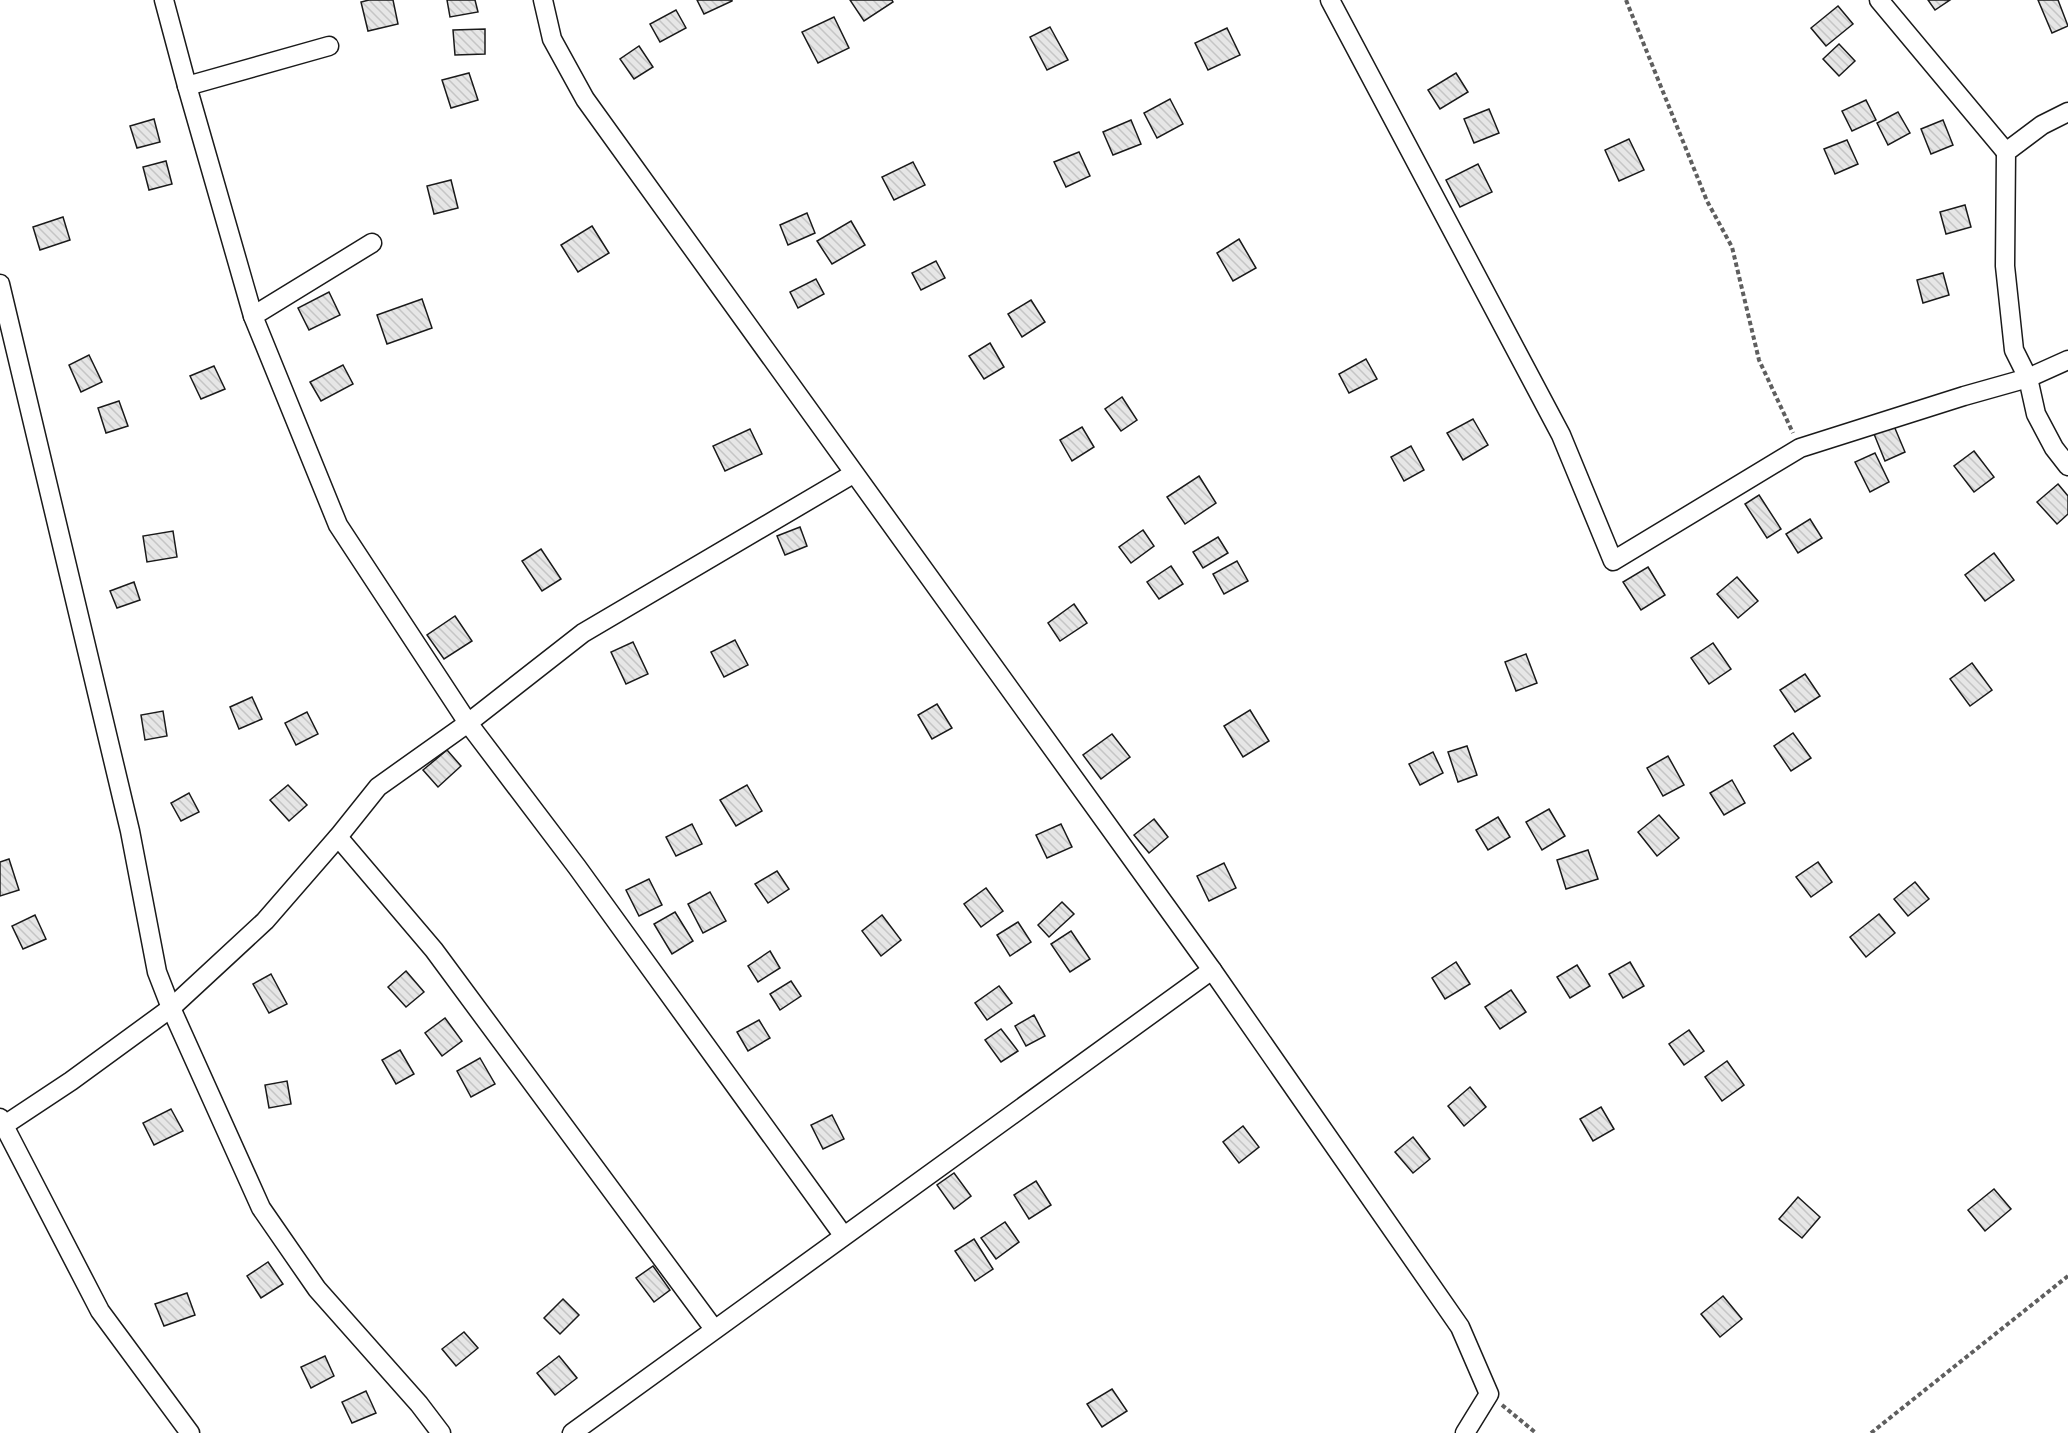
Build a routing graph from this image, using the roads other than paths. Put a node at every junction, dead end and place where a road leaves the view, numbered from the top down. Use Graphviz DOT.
graph roads {
  1 [pos="164,0"];
  2 [pos="543,0"];
  3 [pos="1330,0"];
  4 [pos="1879,0"];
  5 [pos="329,46"];
  6 [pos="187,87"];
  7 [pos="2068,112"];
  8 [pos="2006,152"];
  9 [pos="372,243"];
  10 [pos="1,294"];
  11 [pos="253,316"];
  12 [pos="2068,360"];
  13 [pos="2028,378"];
  14 [pos="2068,466"];
  15 [pos="853,474"];
  16 [pos="468,723"];
  17 [pos="338,837"];
  18 [pos="1212,970"];
  19 [pos="171,1008"];
  20 [pos="1,1124"];
  21 [pos="843,1235"];
  22 [pos="714,1329"];
  23 [pos="190,1433"];
  24 [pos="441,1433"];
  25 [pos="572,1433"];
  26 [pos="1465,1433"];
  1 -- 6 [label="street"];
  2 -- 15 [label="street"];
  3 -- 13 [label="street"];
  4 -- 8 [label="street"];
  5 -- 6 [label="street"];
  6 -- 11 [label="street"];
  7 -- 8 [label="street"];
  8 -- 13 [label="street"];
  9 -- 11 [label="street"];
  10 -- 19 [label="street"];
  11 -- 16 [label="street"];
  12 -- 13 [label="street"];
  13 -- 14 [label="street"];
  15 -- 16 [label="street"];
  15 -- 18 [label="street"];
  16 -- 17 [label="street"];
  16 -- 21 [label="street"];
  17 -- 19 [label="street"];
  17 -- 22 [label="street"];
  18 -- 21 [label="street"];
  18 -- 26 [label="street"];
  19 -- 20 [label="street"];
  19 -- 24 [label="street"];
  20 -- 23 [label="street"];
  21 -- 22 [label="street"];
  22 -- 25 [label="street"];
}
